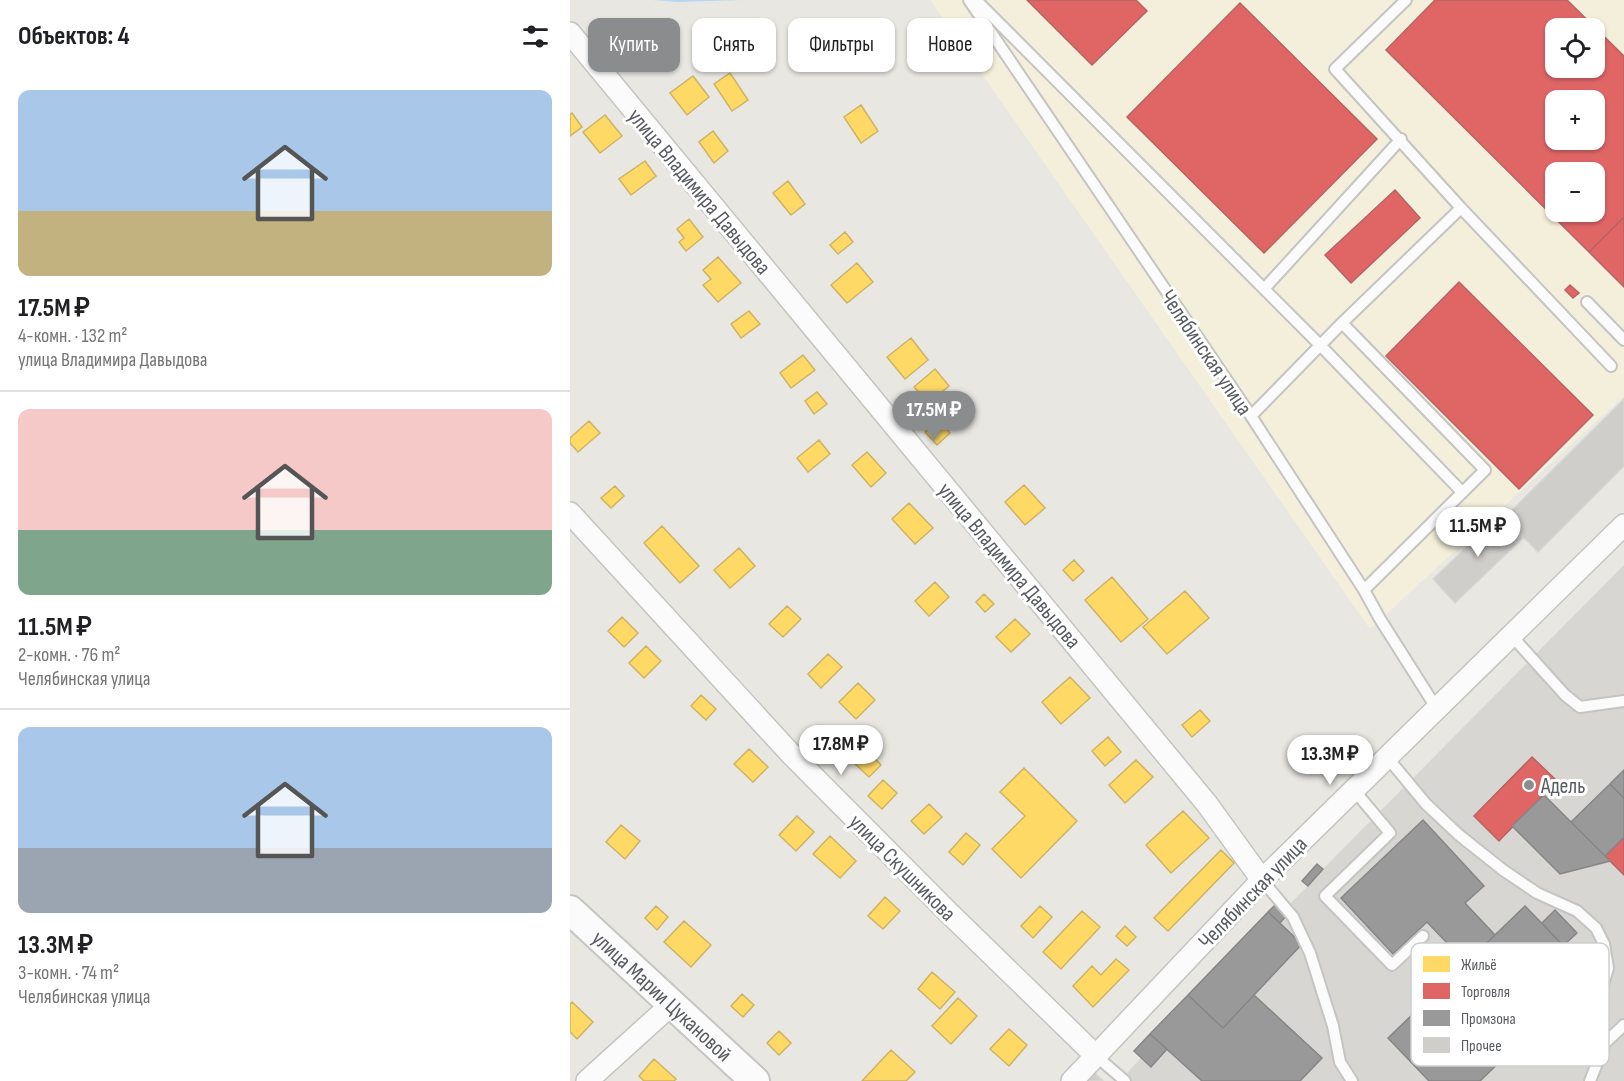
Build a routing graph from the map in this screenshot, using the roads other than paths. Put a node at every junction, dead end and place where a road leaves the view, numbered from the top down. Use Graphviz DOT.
graph roads {
  1 [pos="969,0"];
  2 [pos="976,0"];
  3 [pos="1406,0"];
  4 [pos="570,33"];
  5 [pos="1401,140"];
  6 [pos="1461,208"];
  7 [pos="1264,289"];
  8 [pos="1587,302"];
  9 [pos="1342,323"];
  10 [pos="1624,340"];
  11 [pos="1320,345"];
  12 [pos="1611,366"];
  13 [pos="1251,416"];
  14 [pos="1462,492"];
  15 [pos="570,513"];
  16 [pos="1624,525"];
  17 [pos="1364,590"];
  18 [pos="1511,635"];
  19 [pos="1624,701"];
  20 [pos="1437,709"];
  21 [pos="1388,756"];
  22 [pos="1354,790"];
  23 [pos="1262,880"];
  24 [pos="570,910"];
  25 [pos="1423,936"];
  26 [pos="1416,943"];
  27 [pos="1604,943"];
  28 [pos="1411,947"];
  29 [pos="672,1004"];
  30 [pos="1624,1025"];
  31 [pos="1609,1039"];
  32 [pos="1095,1055"];
  33 [pos="1596,1066"];
  34 [pos="587,1081"];
  35 [pos="755,1081"];
  36 [pos="1072,1081"];
  37 [pos="1125,1081"];
  38 [pos="1352,1081"];
  39 [pos="1590,1081"];
  1 -- 13 [label="lane, Челябинская улица"];
  2 -- 7 [label="lane"];
  3 -- 5 [label="lane"];
  4 -- 23 [label="street, улица Владимира Давыдова"];
  5 -- 6 [label="lane"];
  5 -- 7 [label="lane"];
  6 -- 9 [label="lane"];
  6 -- 12 [label="lane"];
  7 -- 11 [label="lane"];
  8 -- 10 [label="lane"];
  9 -- 11 [label="lane"];
  9 -- 14 [label="lane"];
  11 -- 13 [label="lane"];
  11 -- 14 [label="lane"];
  13 -- 17 [label="lane, Челябинская улица"];
  14 -- 17 [label="lane"];
  15 -- 32 [label="street, улица Скушникова"];
  16 -- 18 [label="street, Челябинская улица"];
  17 -- 20 [label="lane, Челябинская улица"];
  18 -- 19 [label="lane"];
  18 -- 20 [label="street, Челябинская улица"];
  20 -- 21 [label="street, Челябинская улица"];
  21 -- 22 [label="street, Челябинская улица"];
  21 -- 27 [label="lane"];
  22 -- 23 [label="street, Челябинская улица"];
  22 -- 28 [label="lane"];
  23 -- 32 [label="street, Челябинская улица"];
  23 -- 38 [label="lane"];
  24 -- 29 [label="street, улица Марии Цукановой"];
  25 -- 26 [label="lane"];
  29 -- 34 [label="street"];
  29 -- 35 [label="street, улица Марии Цукановой"];
  30 -- 31 [label="lane"];
  32 -- 36 [label="street, Челябинская улица"];
  32 -- 37 [label="lane"];
  33 -- 39 [label="lane"];
}
